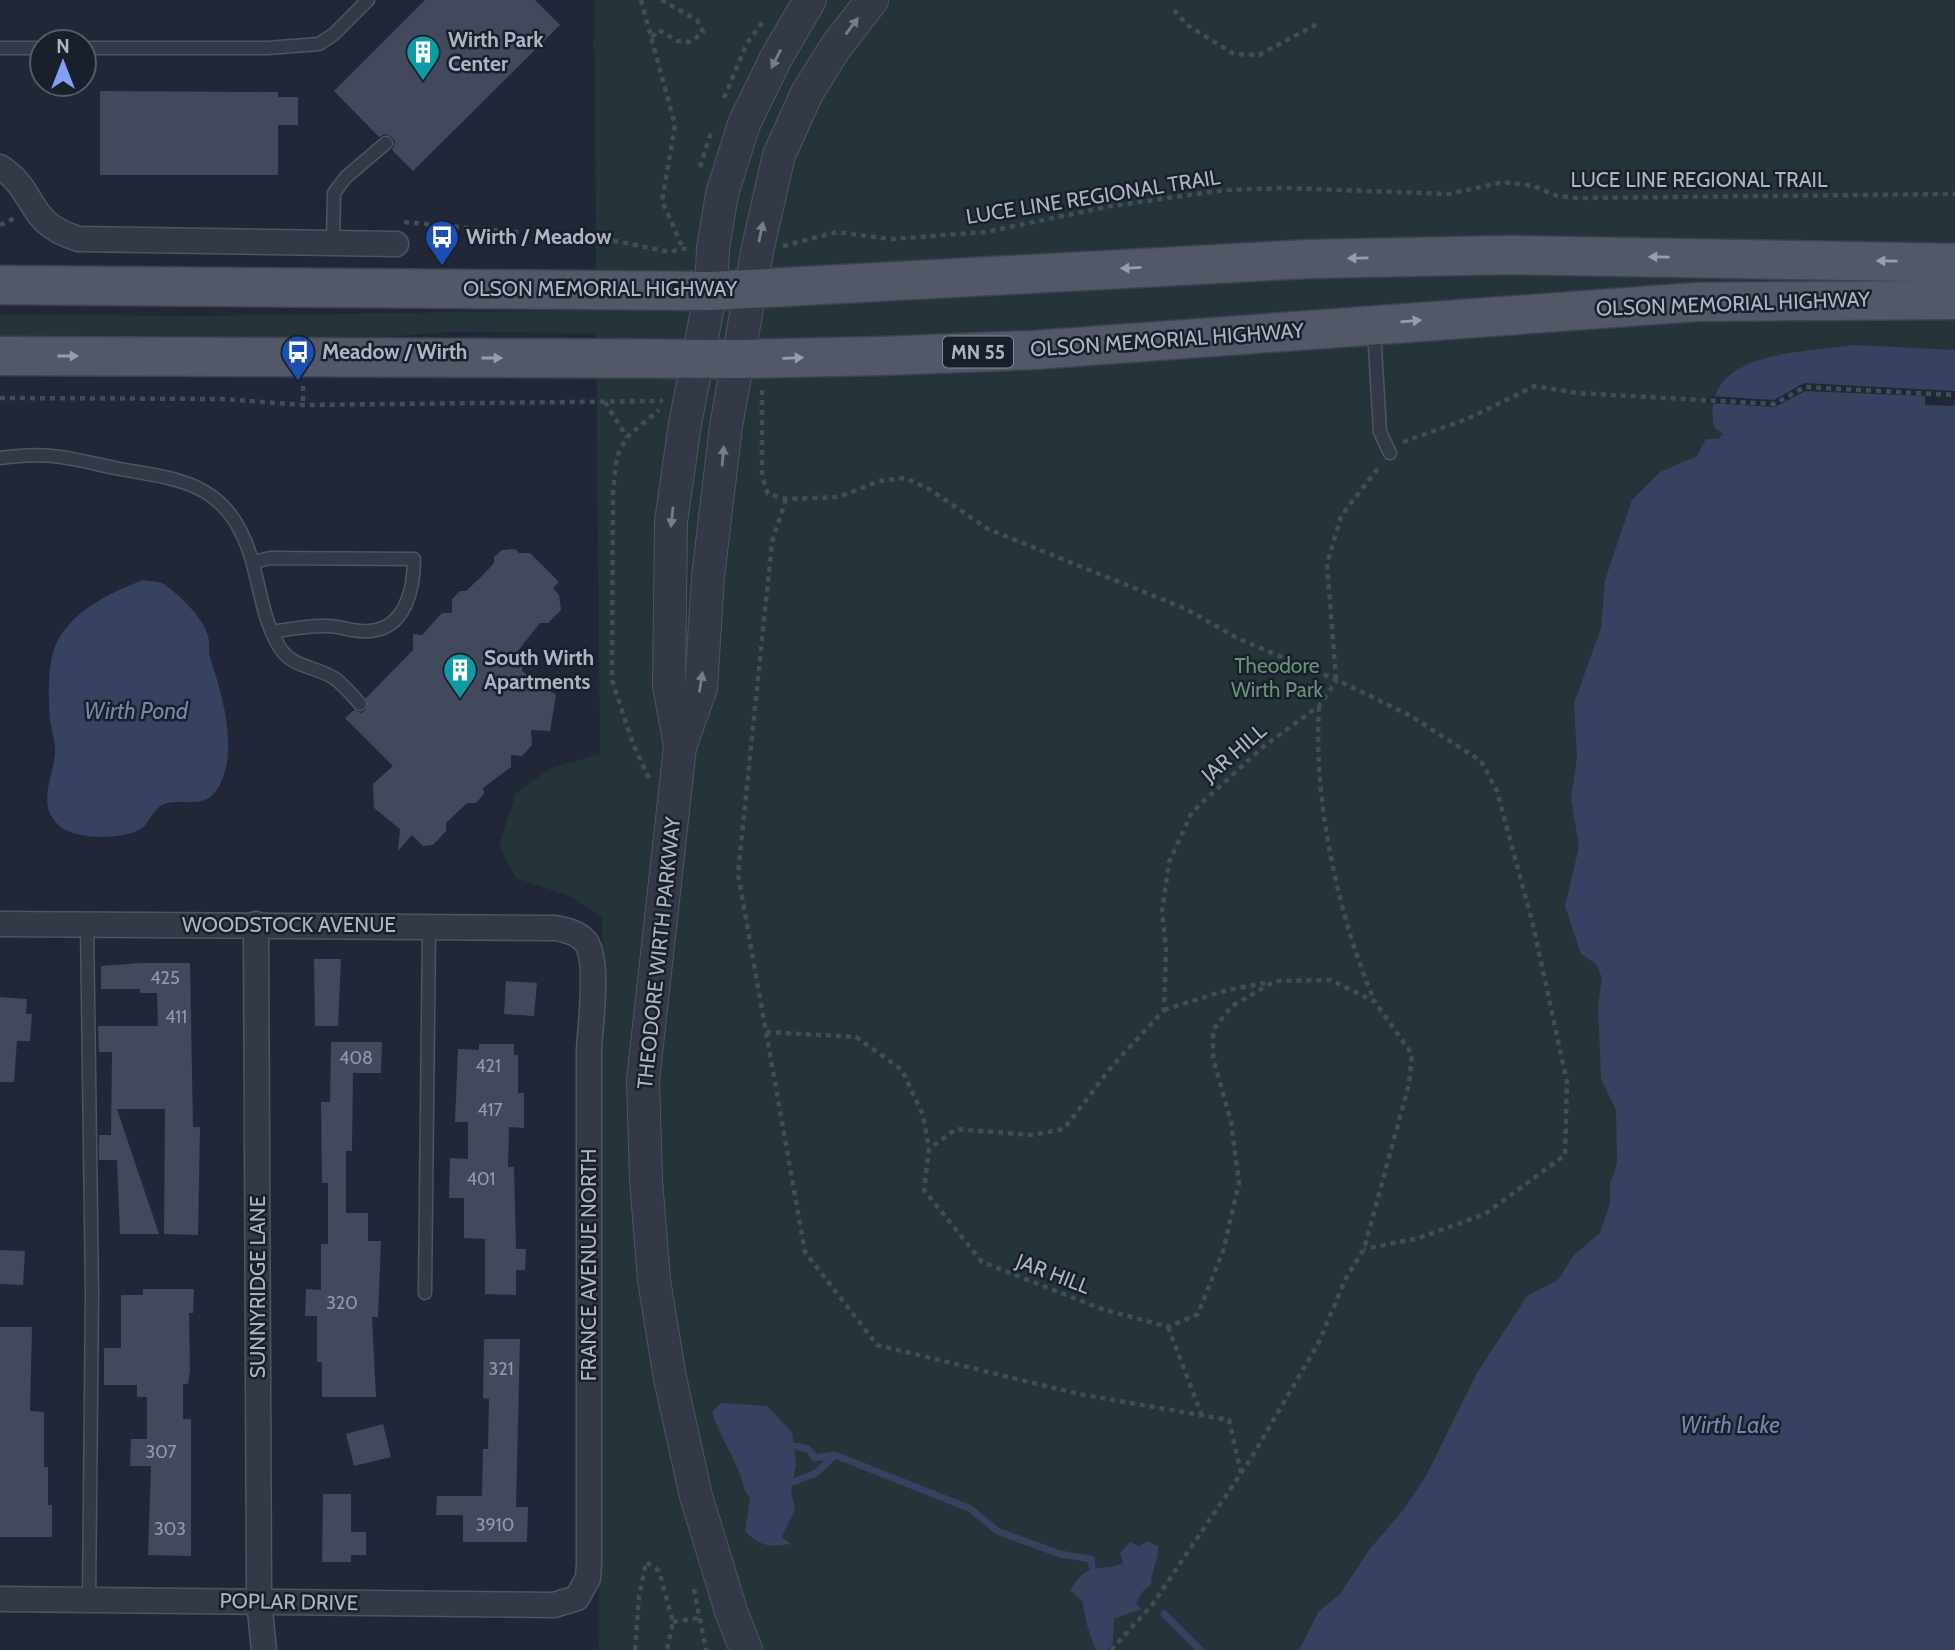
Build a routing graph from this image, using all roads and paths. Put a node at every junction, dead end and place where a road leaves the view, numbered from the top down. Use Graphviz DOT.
graph roads {
  1 [pos="368,0"];
  2 [pos="641,0"];
  3 [pos="662,0"];
  4 [pos="810,0"];
  5 [pos="872,0"];
  6 [pos="1174,10"];
  7 [pos="1317,24"];
  8 [pos="651,37"];
  9 [pos="0,48"];
  10 [pos="28,48"];
  11 [pos="98,48"];
  12 [pos="386,144"];
  13 [pos="0,167"];
  14 [pos="1955,194"];
  15 [pos="333,244"];
  16 [pos="396,244"];
  17 [pos="781,247"];
  18 [pos="1955,263"];
  19 [pos="0,285"];
  20 [pos="750,289"];
  21 [pos="694,291"];
  22 [pos="1955,300"];
  23 [pos="1374,324"];
  24 [pos="0,356"];
  25 [pos="683,359"];
  26 [pos="738,359"];
  27 [pos="303,386"];
  28 [pos="1955,395"];
  29 [pos="0,398"];
  30 [pos="761,399"];
  31 [pos="605,402"];
  32 [pos="303,405"];
  33 [pos="627,436"];
  34 [pos="1390,453"];
  35 [pos="0,458"];
  36 [pos="786,499"];
  37 [pos="254,562"];
  38 [pos="272,632"];
  39 [pos="1336,680"];
  40 [pos="360,704"];
  41 [pos="1319,706"];
  42 [pos="680,747"];
  43 [pos="0,924"];
  44 [pos="87,925"];
  45 [pos="257,925"];
  46 [pos="429,927"];
  47 [pos="576,934"];
  48 [pos="1275,981"];
  49 [pos="1375,1002"];
  50 [pos="1164,1010"];
  51 [pos="766,1032"];
  52 [pos="929,1149"];
  53 [pos="1364,1249"];
  54 [pos="425,1293"];
  55 [pos="1168,1327"];
  56 [pos="1201,1413"];
  57 [pos="1241,1473"];
  58 [pos="577,1598"];
  59 [pos="0,1599"];
  60 [pos="89,1600"];
  61 [pos="259,1601"];
  62 [pos="700,1618"];
  63 [pos="673,1622"];
  64 [pos="264,1650"];
  65 [pos="635,1650"];
  66 [pos="667,1650"];
  67 [pos="746,1650"];
  68 [pos="1111,1650"];
  1 -- 11 [label="lane"];
  2 -- 8 [label="path"];
  3 -- 8 [label="path"];
  4 -- 21 [label="street, THEODORE WIRTH PARKWAY, one-way"];
  20 -- 5 [label="street, THEODORE WIRTH PARKWAY, one-way"];
  6 -- 7 [label="path"];
  8 -- 21 [label="path"];
  9 -- 10 [label="lane"];
  12 -- 15 [label="lane"];
  13 -- 15 [label="street"];
  14 -- 17 [label="path, LUCE LINE REGIONAL TRAIL"];
  15 -- 16 [label="street"];
  18 -- 20 [label="main road, OLSON MEMORIAL HIGHWAY, one-way"];
  19 -- 21 [label="main road, OLSON MEMORIAL HIGHWAY"];
  20 -- 21 [label="main road, OLSON MEMORIAL HIGHWAY"];
  20 -- 26 [label="street, THEODORE WIRTH PARKWAY"];
  21 -- 25 [label="street, THEODORE WIRTH PARKWAY"];
  23 -- 22 [label="main road, OLSON MEMORIAL HIGHWAY / MN 55, one-way"];
  26 -- 23 [label="main road, OLSON MEMORIAL HIGHWAY / MN 55, one-way"];
  23 -- 34 [label="lane"];
  24 -- 25 [label="main road, OLSON MEMORIAL HIGHWAY / MN 55, one-way"];
  25 -- 26 [label="main road, OLSON MEMORIAL HIGHWAY / MN 55"];
  25 -- 31 [label="path"];
  25 -- 42 [label="street, THEODORE WIRTH PARKWAY, one-way"];
  42 -- 26 [label="street, THEODORE WIRTH PARKWAY, one-way"];
  27 -- 32 [label="path"];
  28 -- 34 [label="path"];
  29 -- 32 [label="path"];
  30 -- 36 [label="path"];
  31 -- 32 [label="path"];
  31 -- 33 [label="path"];
  34 -- 39 [label="path"];
  35 -- 37 [label="lane"];
  36 -- 39 [label="path"];
  36 -- 51 [label="path"];
  37 -- 38 [label="lane"];
  37 -- 38 [label="lane"];
  38 -- 40 [label="lane"];
  39 -- 41 [label="path, JAR HILL"];
  39 -- 53 [label="path"];
  41 -- 49 [label="path"];
  41 -- 50 [label="path, JAR HILL"];
  42 -- 67 [label="street, THEODORE WIRTH PARKWAY"];
  43 -- 44 [label="street, WOODSTOCK AVENUE"];
  44 -- 45 [label="street, WOODSTOCK AVENUE"];
  44 -- 60 [label="lane"];
  45 -- 46 [label="street, WOODSTOCK AVENUE"];
  45 -- 61 [label="street, SUNNYRIDGE LANE"];
  46 -- 47 [label="street, WOODSTOCK AVENUE"];
  46 -- 54 [label="lane"];
  47 -- 58 [label="street, FRANCE AVENUE NORTH"];
  48 -- 49 [label="path"];
  48 -- 50 [label="path"];
  48 -- 55 [label="path"];
  49 -- 53 [label="path"];
  50 -- 52 [label="path"];
  51 -- 52 [label="path, JAR HILL"];
  51 -- 56 [label="path"];
  52 -- 55 [label="path, JAR HILL"];
  53 -- 57 [label="path"];
  55 -- 56 [label="path"];
  56 -- 57 [label="path"];
  57 -- 68 [label="path"];
  58 -- 61 [label="street, POPLAR DRIVE"];
  59 -- 60 [label="street, POPLAR DRIVE"];
  60 -- 61 [label="street, POPLAR DRIVE"];
  61 -- 64 [label="street, SUNNYRIDGE LANE"];
  62 -- 63 [label="path"];
  63 -- 65 [label="path"];
  63 -- 66 [label="path"];
}
